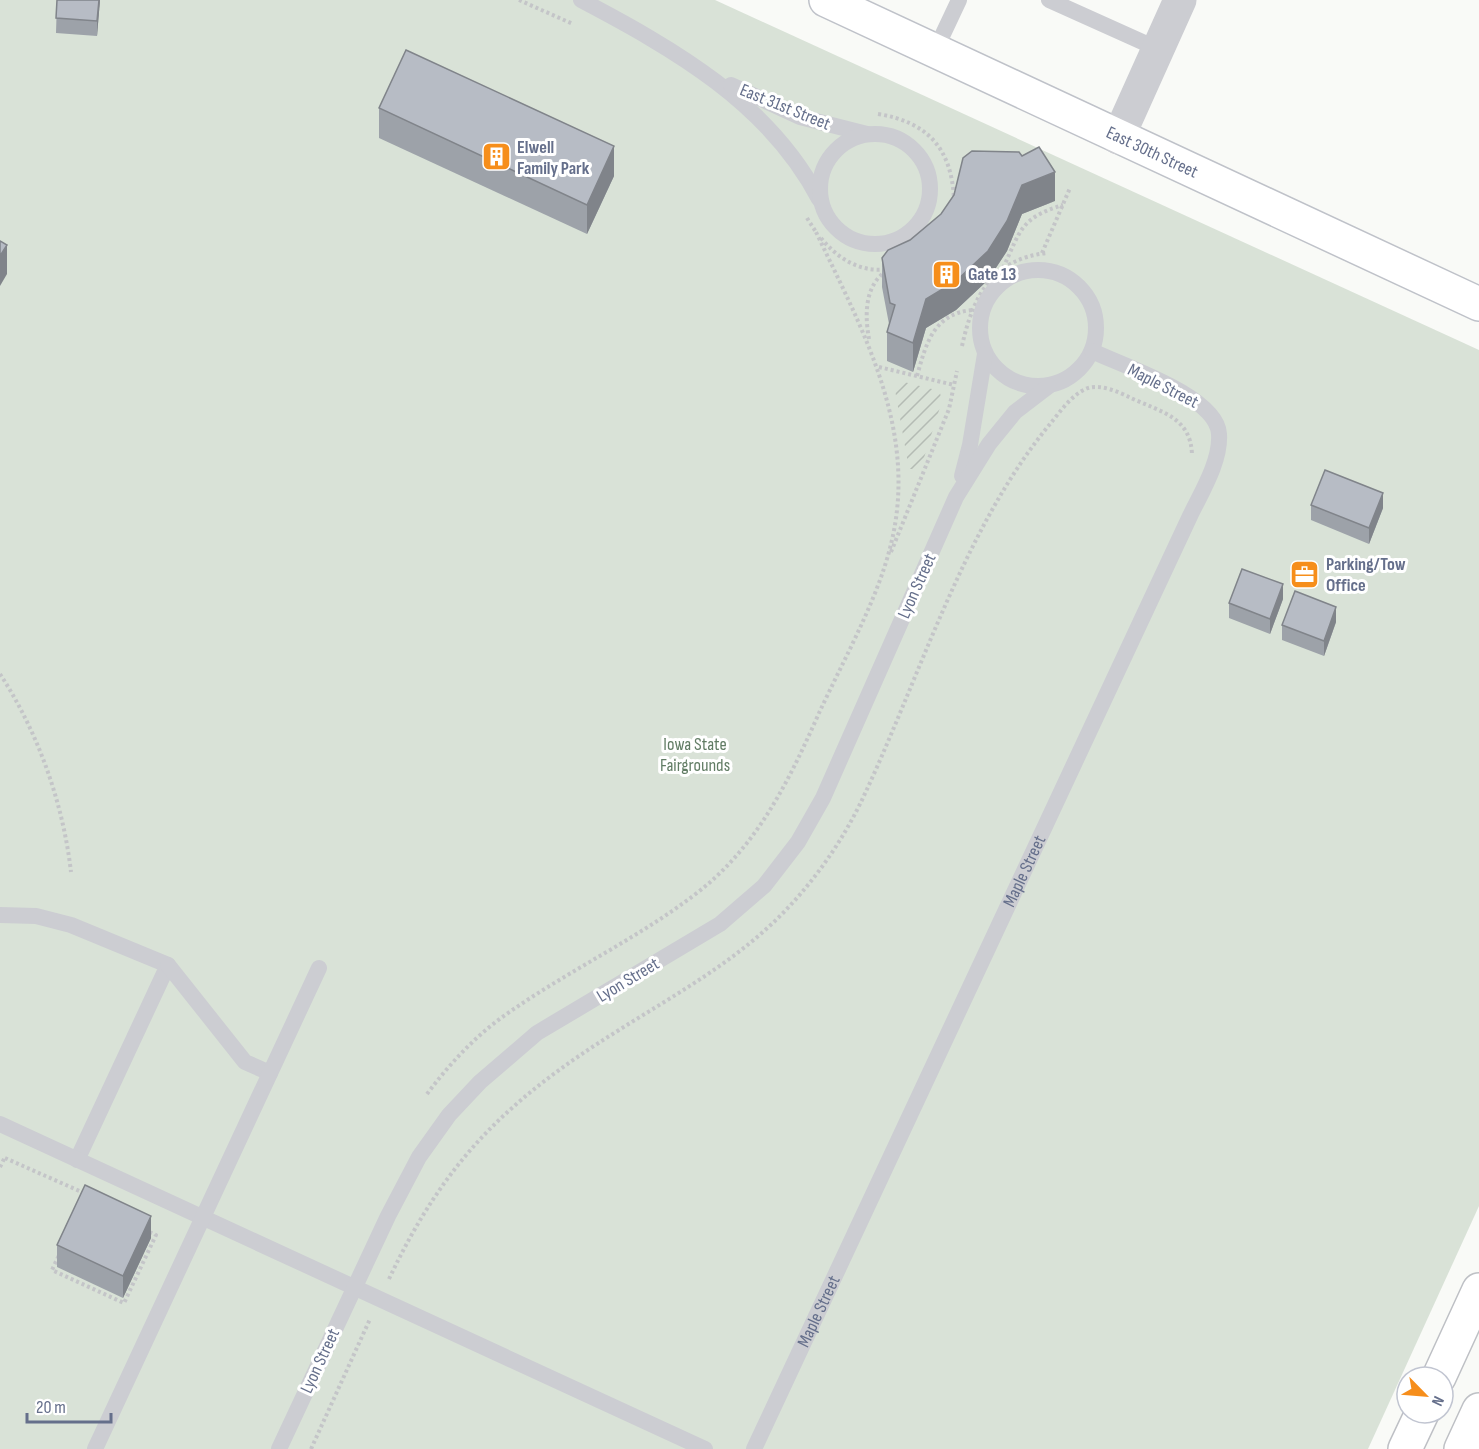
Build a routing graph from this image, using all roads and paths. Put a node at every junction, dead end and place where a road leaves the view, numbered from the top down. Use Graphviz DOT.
graph roads {
  1 [pos="581,0"];
  2 [pos="826,0"];
  3 [pos="959,0"];
  4 [pos="1049,0"];
  5 [pos="1180,0"];
  6 [pos="1158,49"];
  7 [pos="935,51"];
  8 [pos="705,73"];
  9 [pos="867,134"];
  10 [pos="1118,138"];
  11 [pos="1070,188"];
  12 [pos="955,198"];
  13 [pos="962,200"];
  14 [pos="821,202"];
  15 [pos="1063,205"];
  16 [pos="816,232"];
  17 [pos="891,268"];
  18 [pos="988,274"];
  19 [pos="1479,304"];
  20 [pos="972,309"];
  21 [pos="870,346"];
  22 [pos="962,348"];
  23 [pos="1092,351"];
  24 [pos="985,354"];
  25 [pos="878,366"];
  26 [pos="958,367"];
  27 [pos="916,376"];
  28 [pos="954,385"];
  29 [pos="1049,386"];
  30 [pos="956,497"];
  31 [pos="878,583"];
  32 [pos="0,674"];
  33 [pos="71,872"];
  34 [pos="0,915"];
  35 [pos="168,965"];
  36 [pos="319,968"];
  37 [pos="270,1073"];
  38 [pos="427,1094"];
  39 [pos="0,1124"];
  40 [pos="5,1158"];
  41 [pos="77,1160"];
  42 [pos="92,1196"];
  43 [pos="124,1211"];
  44 [pos="203,1217"];
  45 [pos="120,1219"];
  46 [pos="354,1289"];
  47 [pos="1479,1290"];
  48 [pos="1445,1365"];
  49 [pos="1479,1410"];
  50 [pos="1416,1425"];
  51 [pos="95,1449"];
  52 [pos="279,1449"];
  53 [pos="705,1449"];
  54 [pos="754,1449"];
  55 [pos="1405,1449"];
  56 [pos="1461,1449"];
  1 -- 8 [label="lane, East 31st Street"];
  2 -- 7 [label="main road, East 30th Street"];
  3 -- 7 [label="lane"];
  4 -- 6 [label="lane"];
  5 -- 6 [label="street"];
  6 -- 10 [label="street"];
  7 -- 10 [label="main road, East 30th Street"];
  8 -- 9 [label="lane, East 31st Street"];
  8 -- 14 [label="lane, East 31st Street"];
  9 -- 14 [label="lane, East 31st Street"];
  9 -- 14 [label="lane, East 31st Street"];
  10 -- 19 [label="main road, East 30th Street"];
  11 -- 15 [label="path"];
  12 -- 13 [label="path"];
  15 -- 18 [label="path"];
  15 -- 18 [label="path"];
  16 -- 21 [label="path"];
  17 -- 21 [label="path"];
  18 -- 20 [label="path"];
  20 -- 22 [label="path"];
  20 -- 27 [label="path"];
  21 -- 25 [label="path"];
  23 -- 24 [label="lane"];
  23 -- 29 [label="lane"];
  23 -- 54 [label="lane, Maple Street"];
  24 -- 29 [label="lane"];
  24 -- 30 [label="lane"];
  25 -- 27 [label="path"];
  25 -- 31 [label="path"];
  26 -- 28 [label="path"];
  27 -- 28 [label="path"];
  28 -- 31 [label="path"];
  29 -- 30 [label="lane"];
  30 -- 46 [label="lane, Lyon Street"];
  31 -- 38 [label="path"];
  32 -- 33 [label="path"];
  34 -- 35 [label="lane"];
  35 -- 37 [label="lane"];
  35 -- 41 [label="lane"];
  36 -- 37 [label="lane"];
  37 -- 44 [label="lane"];
  39 -- 41 [label="lane"];
  40 -- 42 [label="path"];
  41 -- 44 [label="lane"];
  43 -- 45 [label="path"];
  44 -- 46 [label="lane"];
  44 -- 51 [label="lane"];
  45 -- 45 [label="path"];
  46 -- 52 [label="lane, Lyon Street"];
  46 -- 53 [label="lane"];
  47 -- 48 [label="main road"];
  49 -- 56 [label="main road"];
  50 -- 55 [label="main road"];
}
